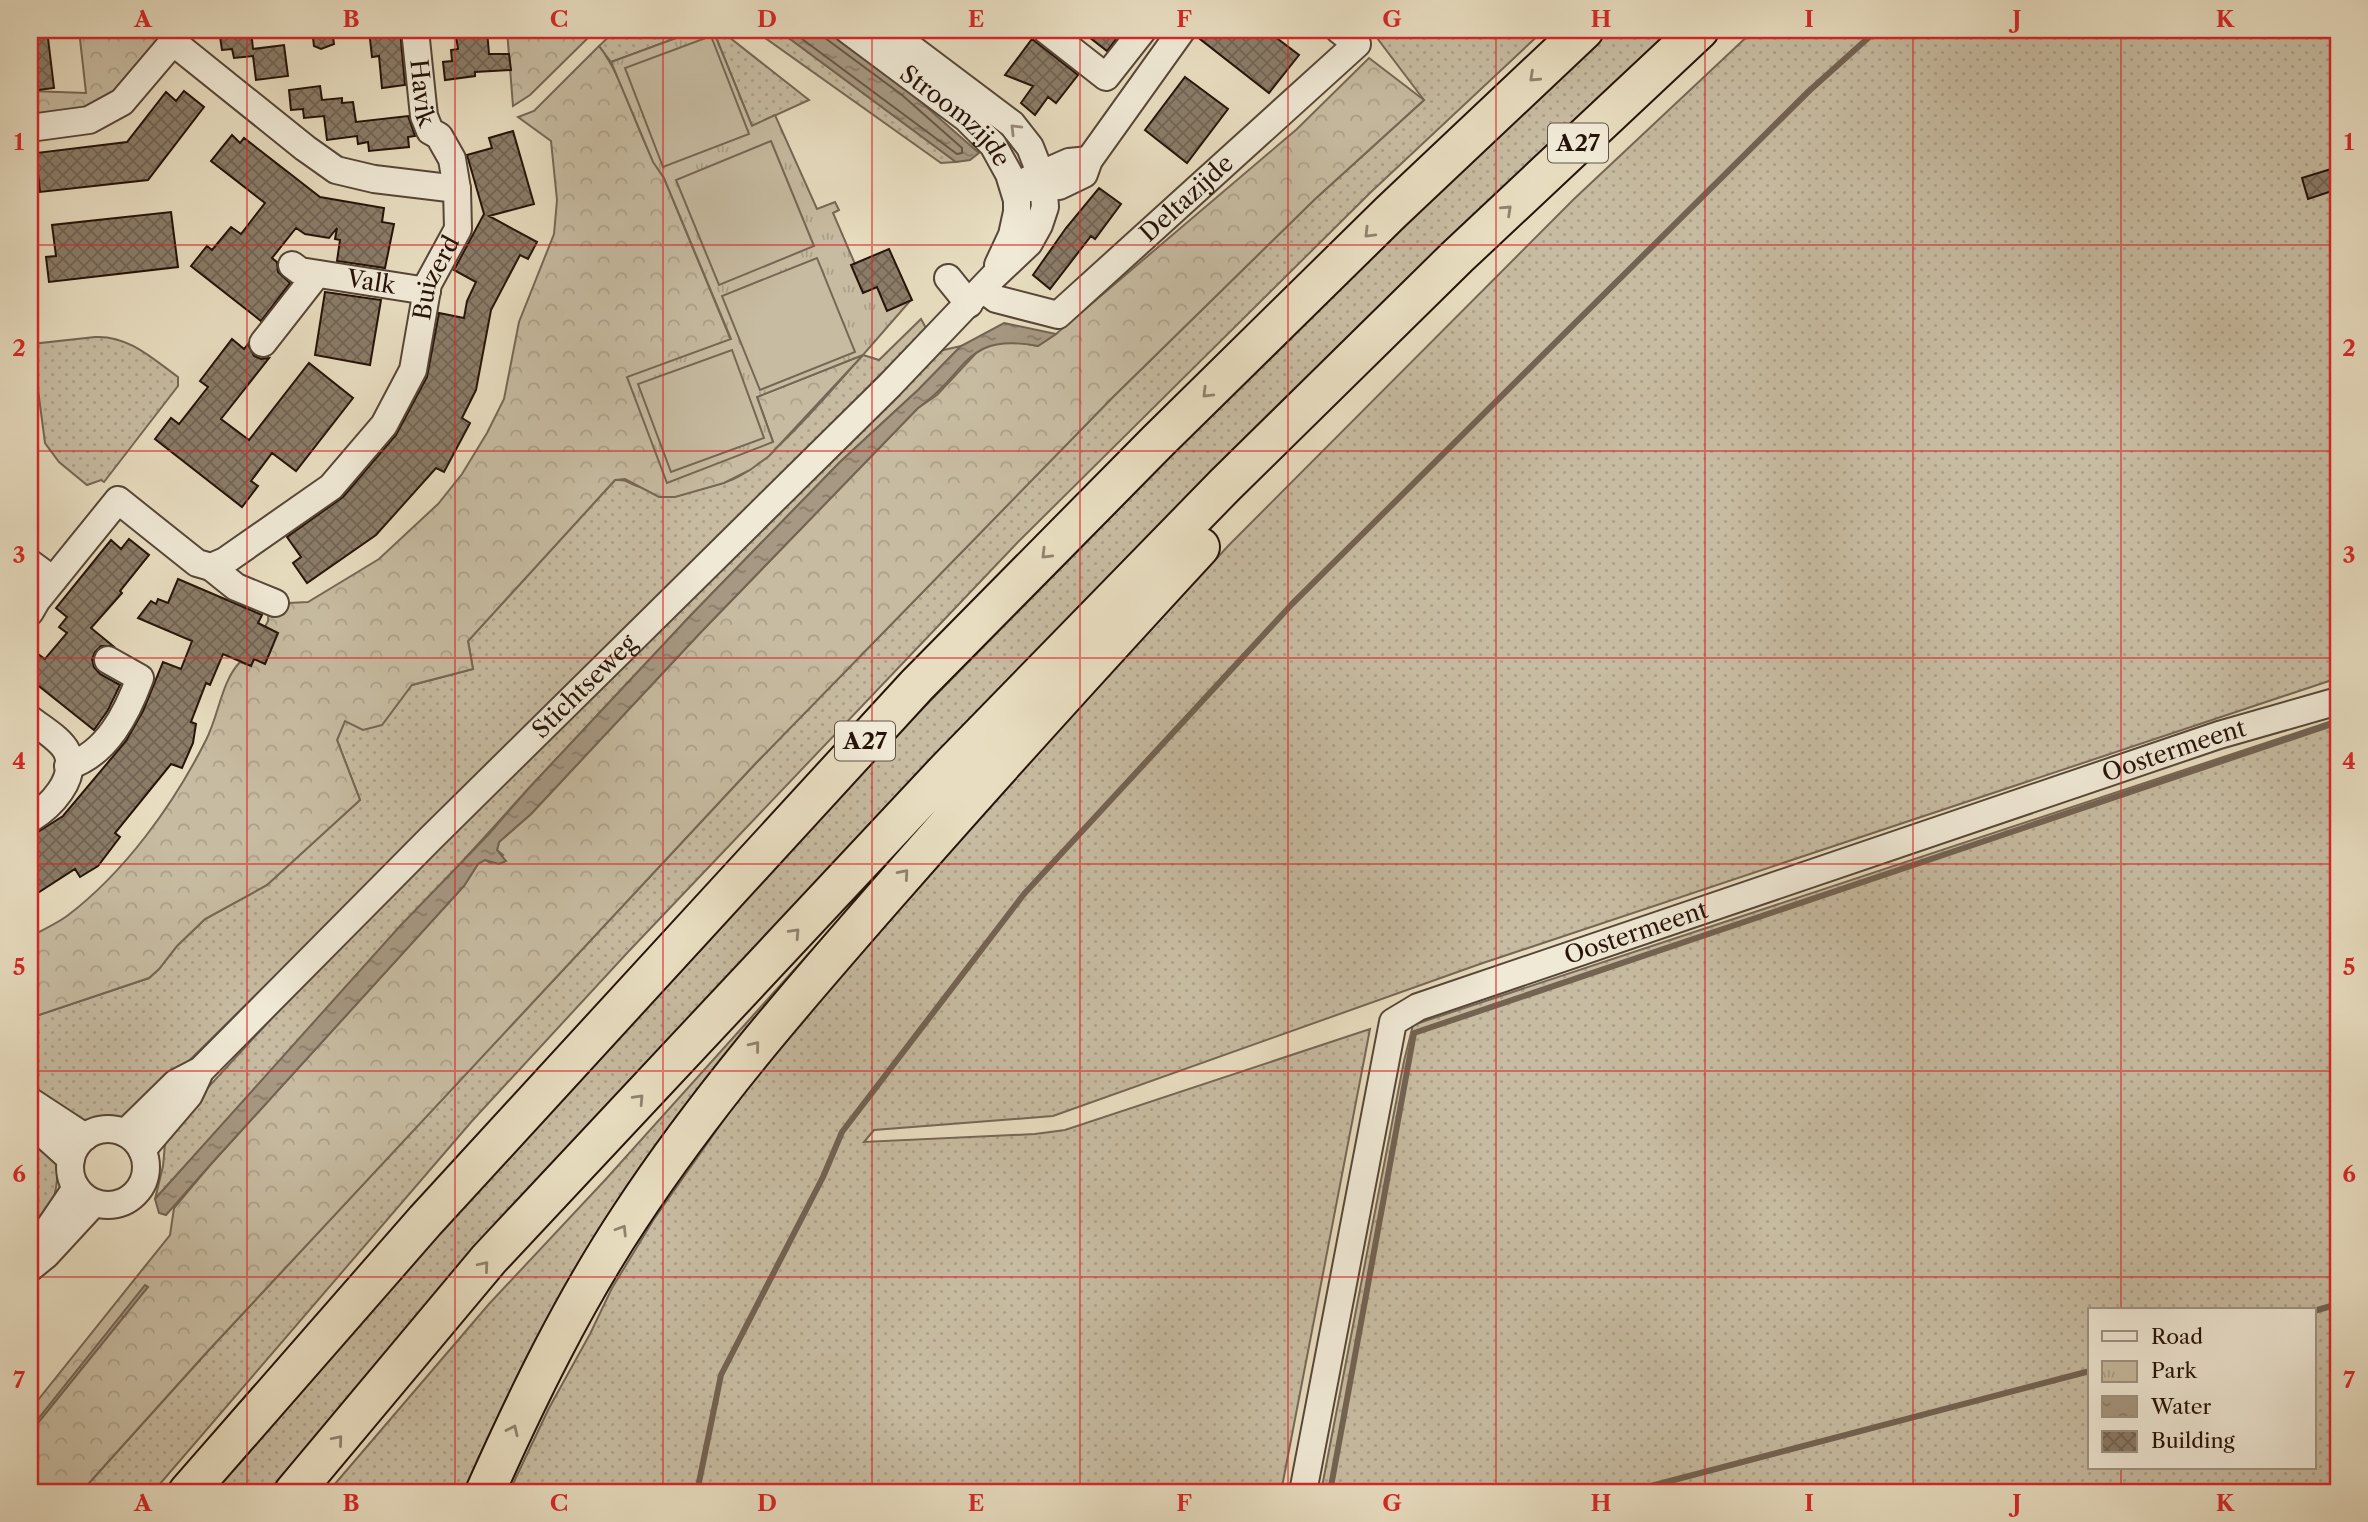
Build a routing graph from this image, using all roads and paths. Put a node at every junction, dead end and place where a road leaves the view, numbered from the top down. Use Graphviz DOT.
graph roads {
  1 [pos="415,30"];
  2 [pos="848,30"];
  3 [pos="887,30"];
  4 [pos="1046,30"];
  5 [pos="1143,30"];
  6 [pos="1182,30"];
  7 [pos="1339,30"];
  8 [pos="1584,30"];
  9 [pos="1699,30"];
  10 [pos="176,36"];
  11 [pos="30,128"];
  12 [pos="1043,181"];
  13 [pos="1014,188"];
  14 [pos="457,189"];
  15 [pos="1457,257"];
  16 [pos="292,265"];
  17 [pos="317,274"];
  18 [pos="948,278"];
  19 [pos="427,290"];
  20 [pos="981,290"];
  21 [pos="263,344"];
  22 [pos="30,563"];
  23 [pos="211,567"];
  24 [pos="53,580"];
  25 [pos="275,603"];
  26 [pos="30,612"];
  27 [pos="108,660"];
  28 [pos="2338,701"];
  29 [pos="30,719"];
  30 [pos="68,766"];
  31 [pos="30,819"];
  32 [pos="30,1101"];
  33 [pos="30,1122"];
  34 [pos="134,1142"];
  35 [pos="78,1148"];
  36 [pos="85,1195"];
  37 [pos="30,1266"];
  38 [pos="188,1492"];
  39 [pos="294,1492"];
  40 [pos="485,1492"];
  41 [pos="1303,1492"];
  1 -- 14 [label="street, Havik"];
  2 -- 13 [label="street, Stroomzijde"];
  12 -- 3 [label="street, Stroomzijde, one-way"];
  4 -- 5 [label="street"];
  6 -- 12 [label="street"];
  7 -- 20 [label="street, Deltazijde"];
  8 -- 38 [label="highway, A27, one-way"];
  15 -- 9 [label="highway, A27, one-way"];
  10 -- 11 [label="street"];
  10 -- 14 [label="street"];
  12 -- 13 [label="street"];
  12 -- 20 [label="street, Stichtseweg"];
  13 -- 20 [label="street, Stichtseweg"];
  14 -- 19 [label="street, Buizerd"];
  39 -- 15 [label="highway, A27, one-way"];
  40 -- 15 [label="highway, A27, one-way"];
  16 -- 17 [label="street, Valk"];
  17 -- 19 [label="street, Valk"];
  17 -- 21 [label="street, Valk"];
  18 -- 20 [label="street"];
  19 -- 23 [label="street, Buizerd"];
  20 -- 34 [label="street, Stichtseweg"];
  22 -- 24 [label="street"];
  23 -- 24 [label="street"];
  23 -- 25 [label="street"];
  24 -- 26 [label="street"];
  27 -- 30 [label="street"];
  28 -- 41 [label="street, Oostermeent"];
  29 -- 30 [label="street"];
  30 -- 31 [label="street"];
  32 -- 35 [label="street"];
  33 -- 35 [label="street"];
  34 -- 35 [label="street"];
  34 -- 36 [label="street"];
  35 -- 36 [label="street"];
  36 -- 37 [label="street"];
}
